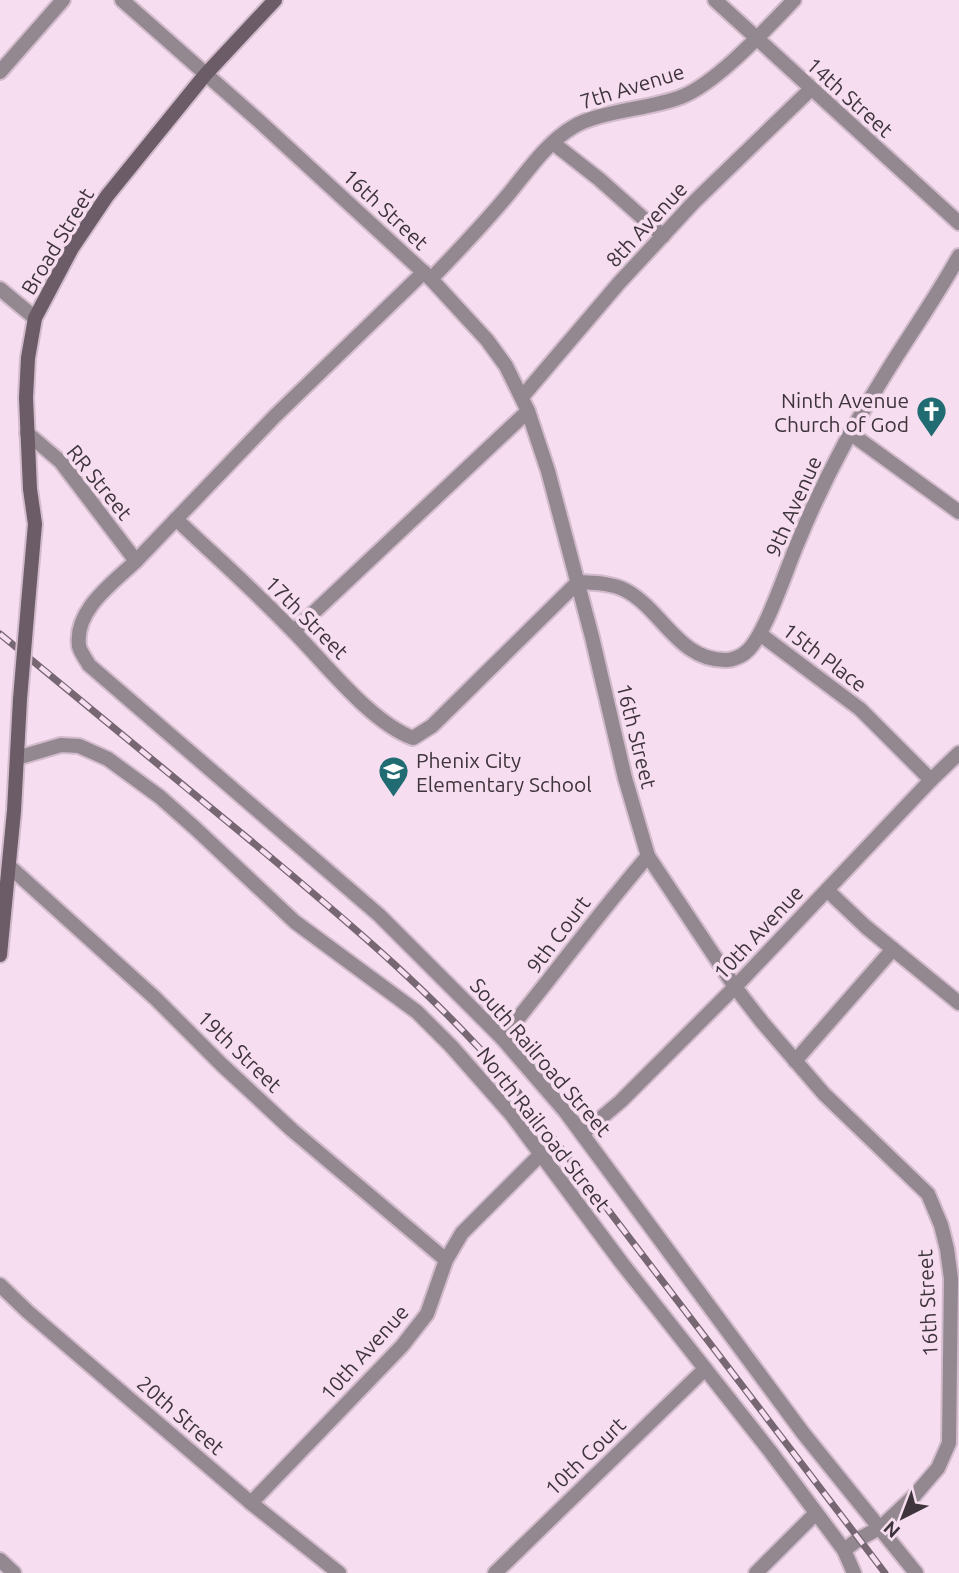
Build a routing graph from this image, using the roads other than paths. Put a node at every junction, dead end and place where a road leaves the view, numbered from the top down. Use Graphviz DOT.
graph roads {
  1 [pos="63,0"];
  2 [pos="122,0"];
  3 [pos="275,0"];
  4 [pos="715,0"];
  5 [pos="794,0"];
  6 [pos="757,39"];
  7 [pos="0,72"];
  8 [pos="205,75"];
  9 [pos="811,89"];
  10 [pos="553,143"];
  11 [pos="959,223"];
  12 [pos="663,236"];
  13 [pos="959,256"];
  14 [pos="427,276"];
  15 [pos="0,289"];
  16 [pos="35,318"];
  17 [pos="522,397"];
  18 [pos="528,411"];
  19 [pos="27,433"];
  20 [pos="850,433"];
  21 [pos="959,512"];
  22 [pos="176,519"];
  23 [pos="136,561"];
  24 [pos="578,582"];
  25 [pos="293,631"];
  26 [pos="760,634"];
  27 [pos="89,665"];
  28 [pos="959,754"];
  29 [pos="17,758"];
  30 [pos="931,780"];
  31 [pos="648,856"];
  32 [pos="10,867"];
  33 [pos="827,890"];
  34 [pos="894,949"];
  35 [pos="0,955"];
  36 [pos="735,987"];
  37 [pos="959,1003"];
  38 [pos="502,1038"];
  39 [pos="795,1061"];
  40 [pos="582,1134"];
  41 [pos="541,1154"];
  42 [pos="446,1260"];
  43 [pos="955,1276"];
  44 [pos="0,1285"];
  45 [pos="705,1369"];
  46 [pos="954,1446"];
  47 [pos="251,1503"];
  48 [pos="817,1513"];
  49 [pos="881,1528"];
  50 [pos="844,1550"];
  51 [pos="0,1560"];
  52 [pos="14,1573"];
  53 [pos="339,1573"];
  54 [pos="495,1573"];
  55 [pos="756,1573"];
  56 [pos="854,1573"];
  57 [pos="916,1573"];
  1 -- 7 [label="street"];
  2 -- 8 [label="street, 16th Street"];
  3 -- 8 [label="main road, Broad Street"];
  4 -- 6 [label="street, 14th Street"];
  5 -- 6 [label="street, 7th Avenue"];
  6 -- 9 [label="street, 14th Street"];
  6 -- 10 [label="street, 7th Avenue"];
  8 -- 14 [label="street, 16th Street"];
  8 -- 16 [label="main road, Broad Street"];
  9 -- 11 [label="street, 14th Street"];
  9 -- 12 [label="street, 8th Avenue"];
  10 -- 12 [label="street"];
  10 -- 14 [label="street, 7th Avenue"];
  12 -- 17 [label="street, 8th Avenue"];
  13 -- 20 [label="street, 9th Avenue"];
  14 -- 17 [label="street, 16th Street"];
  14 -- 22 [label="street, 7th Avenue"];
  15 -- 16 [label="street"];
  16 -- 19 [label="main road, Broad Street"];
  17 -- 18 [label="street, 16th Street"];
  18 -- 24 [label="street, 16th Street"];
  18 -- 25 [label="street"];
  19 -- 23 [label="street, RR Street"];
  19 -- 29 [label="main road, Broad Street, bridge"];
  20 -- 21 [label="street"];
  20 -- 26 [label="street, 9th Avenue"];
  22 -- 23 [label="street, 7th Avenue"];
  22 -- 25 [label="street, 17th Street"];
  23 -- 27 [label="street, 7th Avenue"];
  24 -- 25 [label="street, 17th Street"];
  24 -- 26 [label="street, 15th Place"];
  24 -- 31 [label="street, 16th Street"];
  26 -- 30 [label="street, 15th Place"];
  27 -- 38 [label="street, South Railroad Street"];
  28 -- 30 [label="street, 10th Avenue"];
  29 -- 32 [label="main road, Broad Street"];
  29 -- 41 [label="street, North Railroad Street"];
  30 -- 33 [label="street, 10th Avenue"];
  31 -- 36 [label="street, 16th Street"];
  31 -- 38 [label="street, 9th Court"];
  32 -- 35 [label="main road, Broad Street"];
  32 -- 42 [label="street, 19th Street"];
  33 -- 34 [label="street"];
  33 -- 36 [label="street, 10th Avenue"];
  34 -- 37 [label="street"];
  34 -- 39 [label="street"];
  36 -- 39 [label="street, 16th Street"];
  36 -- 40 [label="street, 10th Avenue"];
  38 -- 40 [label="street, South Railroad Street"];
  39 -- 43 [label="street, 16th Street"];
  40 -- 49 [label="street, South Railroad Street"];
  41 -- 42 [label="street, 10th Avenue"];
  41 -- 45 [label="street, North Railroad Street"];
  42 -- 47 [label="street, 10th Avenue"];
  43 -- 46 [label="street, 16th Street"];
  44 -- 47 [label="street, 20th Street"];
  45 -- 48 [label="street, North Railroad Street"];
  45 -- 54 [label="street, 10th Court"];
  46 -- 49 [label="street, 16th Street"];
  47 -- 53 [label="street, 20th Street"];
  48 -- 50 [label="street, North Railroad Street"];
  48 -- 55 [label="street"];
  49 -- 50 [label="street, 16th Street"];
  49 -- 57 [label="street, South Railroad Street"];
  50 -- 56 [label="street, North Railroad Street"];
  51 -- 52 [label="street"];
}
